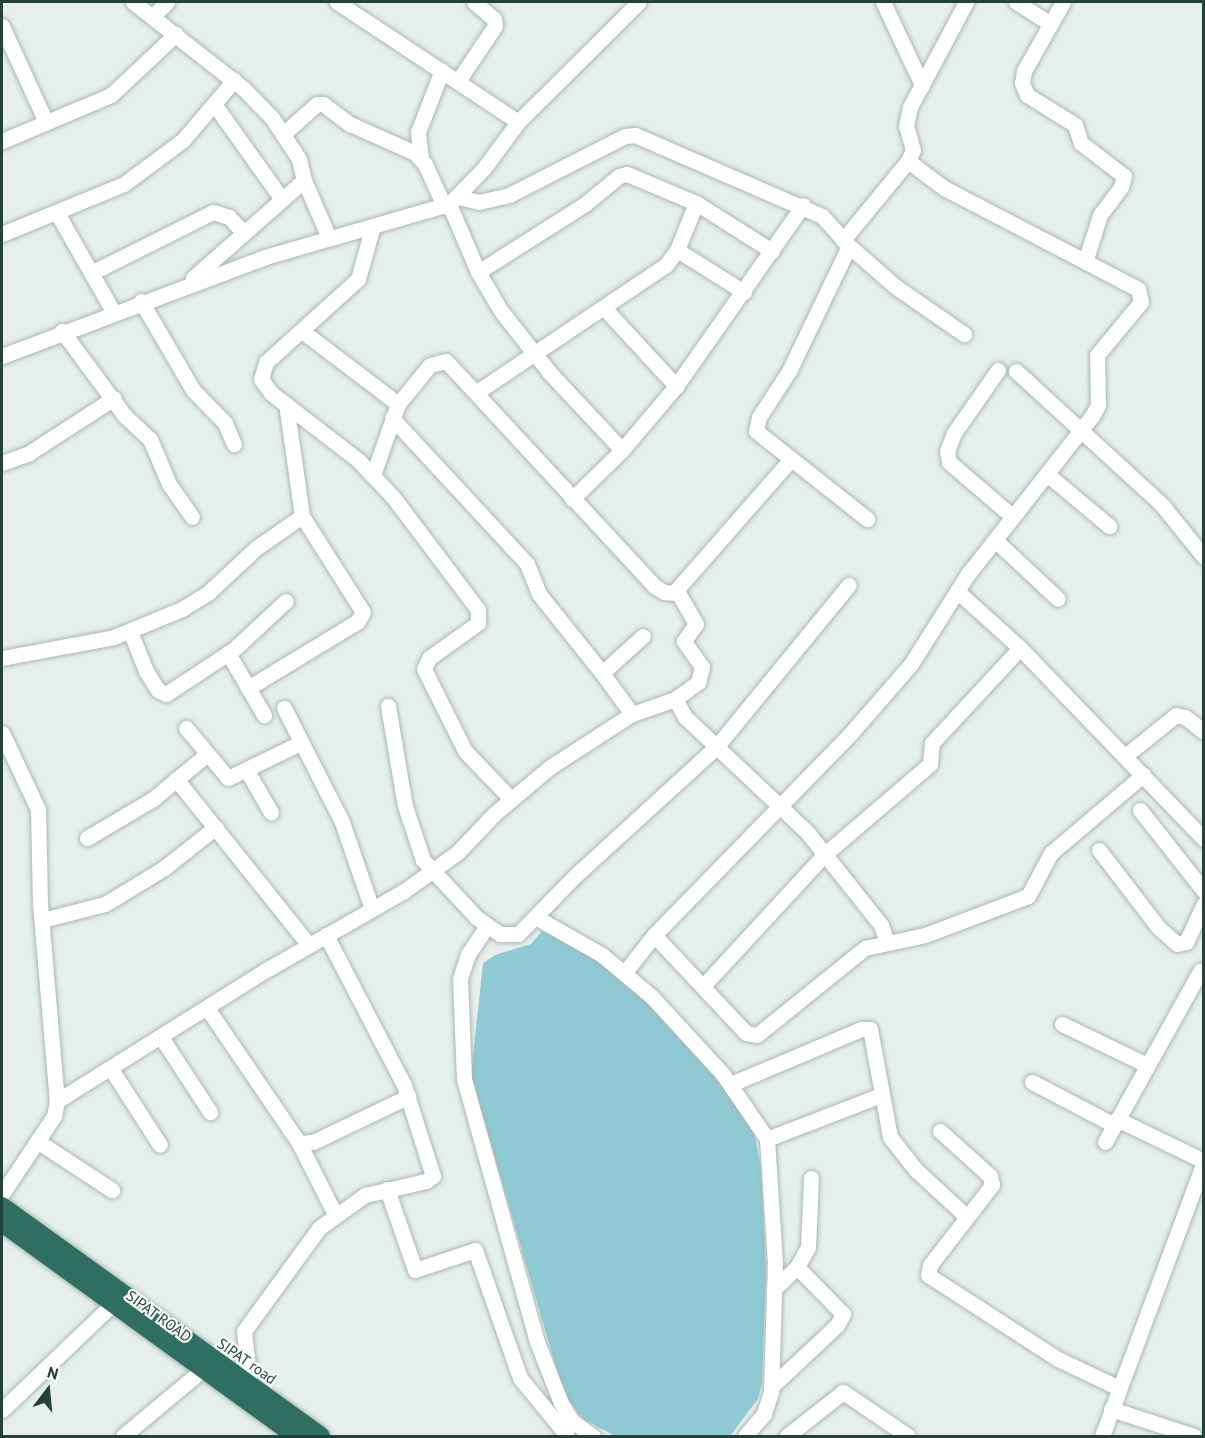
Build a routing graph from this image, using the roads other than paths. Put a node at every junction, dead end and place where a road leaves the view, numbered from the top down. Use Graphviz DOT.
graph roads {
  1 [pos="133,2"];
  2 [pos="166,2"];
  3 [pos="337,2"];
  4 [pos="474,2"];
  5 [pos="883,2"];
  6 [pos="966,2"];
  7 [pos="1016,2"];
  8 [pos="1063,2"];
  9 [pos="634,3"];
  10 [pos="153,16"];
  11 [pos="1051,24"];
  12 [pos="2,26"];
  13 [pos="176,34"];
  14 [pos="442,70"];
  15 [pos="234,80"];
  16 [pos="458,81"];
  17 [pos="921,85"];
  18 [pos="214,104"];
  19 [pos="46,122"];
  20 [pos="518,122"];
  21 [pos="284,134"];
  22 [pos="2,141"];
  23 [pos="421,158"];
  24 [pos="908,161"];
  25 [pos="304,180"];
  26 [pos="281,198"];
  27 [pos="450,202"];
  28 [pos="696,203"];
  29 [pos="804,205"];
  30 [pos="57,213"];
  31 [pos="372,229"];
  32 [pos="2,234"];
  33 [pos="244,234"];
  34 [pos="329,238"];
  35 [pos="846,243"];
  36 [pos="677,250"];
  37 [pos="772,251"];
  38 [pos="1084,262"];
  39 [pos="478,272"];
  40 [pos="91,273"];
  41 [pos="184,286"];
  42 [pos="744,292"];
  43 [pos="141,301"];
  44 [pos="605,309"];
  45 [pos="113,311"];
  46 [pos="62,331"];
  47 [pos="302,331"];
  48 [pos="964,334"];
  49 [pos="2,356"];
  50 [pos="535,356"];
  51 [pos="998,370"];
  52 [pos="1016,371"];
  53 [pos="676,386"];
  54 [pos="477,392"];
  55 [pos="114,398"];
  56 [pos="286,404"];
  57 [pos="395,411"];
  58 [pos="1082,430"];
  59 [pos="234,444"];
  60 [pos="622,450"];
  61 [pos="790,460"];
  62 [pos="2,463"];
  63 [pos="1048,475"];
  64 [pos="373,476"];
  65 [pos="572,499"];
  66 [pos="302,516"];
  67 [pos="192,517"];
  68 [pos="1013,518"];
  69 [pos="867,519"];
  70 [pos="1109,526"];
  71 [pos="995,540"];
  72 [pos="1203,557"];
  73 [pos="849,585"];
  74 [pos="957,591"];
  75 [pos="678,593"];
  76 [pos="1059,599"];
  77 [pos="286,601"];
  78 [pos="130,632"];
  79 [pos="642,636"];
  80 [pos="1020,648"];
  81 [pos="228,653"];
  82 [pos="2,658"];
  83 [pos="602,673"];
  84 [pos="248,688"];
  85 [pos="675,699"];
  86 [pos="388,706"];
  87 [pos="284,708"];
  88 [pos="632,714"];
  89 [pos="264,716"];
  90 [pos="186,728"];
  91 [pos="1203,732"];
  92 [pos="2,733"];
  93 [pos="302,742"];
  94 [pos="717,746"];
  95 [pos="207,754"];
  96 [pos="1125,756"];
  97 [pos="247,771"];
  98 [pos="1143,775"];
  99 [pos="176,779"];
  100 [pos="511,800"];
  101 [pos="781,806"];
  102 [pos="1140,810"];
  103 [pos="271,812"];
  104 [pos="216,827"];
  105 [pos="87,838"];
  106 [pos="1203,839"];
  107 [pos="1099,850"];
  108 [pos="825,854"];
  109 [pos="432,872"];
  110 [pos="1203,891"];
  111 [pos="1203,904"];
  112 [pos="372,909"];
  113 [pos="537,918"];
  114 [pos="42,920"];
  115 [pos="488,926"];
  116 [pos="326,935"];
  117 [pos="654,935"];
  118 [pos="887,942"];
  119 [pos="309,945"];
  120 [pos="1200,971"];
  121 [pos="625,972"];
  122 [pos="704,985"];
  123 [pos="207,1008"];
  124 [pos="1062,1024"];
  125 [pos="161,1037"];
  126 [pos="1145,1064"];
  127 [pos="111,1069"];
  128 [pos="1032,1082"];
  129 [pos="731,1084"];
  130 [pos="881,1095"];
  131 [pos="409,1096"];
  132 [pos="57,1101"];
  133 [pos="210,1112"];
  134 [pos="1116,1122"];
  135 [pos="940,1131"];
  136 [pos="767,1138"];
  137 [pos="37,1141"];
  138 [pos="1105,1142"];
  139 [pos="299,1143"];
  140 [pos="160,1144"];
  141 [pos="1203,1161"];
  142 [pos="811,1178"];
  143 [pos="387,1189"];
  144 [pos="112,1190"];
  145 [pos="2,1194"];
  146 [pos="2,1206"];
  147 [pos="335,1214"];
  148 [pos="967,1217"];
  149 [pos="2,1223"];
  150 [pos="797,1267"];
  151 [pos="774,1289"];
  152 [pos="117,1300"];
  153 [pos="202,1370"];
  154 [pos="250,1384"];
  155 [pos="771,1387"];
  156 [pos="1117,1387"];
  157 [pos="271,1409"];
  158 [pos="1111,1409"];
  159 [pos="2,1410"];
  160 [pos="123,1437"];
  161 [pos="296,1437"];
  162 [pos="321,1437"];
  163 [pos="564,1437"];
  164 [pos="593,1437"];
  165 [pos="745,1437"];
  166 [pos="787,1437"];
  167 [pos="908,1437"];
  168 [pos="1102,1437"];
  169 [pos="1194,1437"];
  1 -- 10 [label="street"];
  2 -- 10 [label="street"];
  3 -- 14 [label="street"];
  4 -- 16 [label="street"];
  5 -- 17 [label="street"];
  6 -- 17 [label="street"];
  7 -- 11 [label="street"];
  8 -- 11 [label="street"];
  9 -- 20 [label="street"];
  10 -- 13 [label="street"];
  11 -- 38 [label="street"];
  12 -- 19 [label="street"];
  13 -- 15 [label="street"];
  13 -- 19 [label="street"];
  14 -- 16 [label="street"];
  14 -- 23 [label="street"];
  15 -- 18 [label="street"];
  15 -- 21 [label="street"];
  16 -- 20 [label="street"];
  17 -- 24 [label="street"];
  18 -- 26 [label="street"];
  18 -- 30 [label="street"];
  19 -- 22 [label="street"];
  20 -- 27 [label="street"];
  21 -- 23 [label="street"];
  21 -- 25 [label="street"];
  23 -- 27 [label="street"];
  24 -- 35 [label="street"];
  24 -- 38 [label="street"];
  25 -- 26 [label="street"];
  25 -- 34 [label="street"];
  26 -- 33 [label="street"];
  27 -- 29 [label="street"];
  27 -- 31 [label="street"];
  27 -- 39 [label="street"];
  28 -- 36 [label="street"];
  28 -- 37 [label="street"];
  28 -- 39 [label="street"];
  29 -- 35 [label="street"];
  29 -- 37 [label="street"];
  30 -- 32 [label="street"];
  30 -- 40 [label="street"];
  31 -- 34 [label="street"];
  31 -- 47 [label="street"];
  33 -- 40 [label="street"];
  33 -- 41 [label="street"];
  34 -- 41 [label="street"];
  35 -- 48 [label="street"];
  35 -- 61 [label="street"];
  36 -- 42 [label="street"];
  36 -- 44 [label="street"];
  37 -- 42 [label="street"];
  38 -- 58 [label="street"];
  39 -- 50 [label="street"];
  40 -- 45 [label="street"];
  41 -- 43 [label="street"];
  42 -- 53 [label="street"];
  43 -- 45 [label="street"];
  43 -- 59 [label="street"];
  44 -- 50 [label="street"];
  44 -- 53 [label="street"];
  45 -- 46 [label="street"];
  46 -- 49 [label="street"];
  46 -- 55 [label="street"];
  47 -- 56 [label="street"];
  47 -- 57 [label="street"];
  50 -- 54 [label="street"];
  50 -- 60 [label="street"];
  51 -- 68 [label="street"];
  52 -- 58 [label="street"];
  53 -- 60 [label="street"];
  54 -- 57 [label="street"];
  54 -- 65 [label="street"];
  55 -- 62 [label="street"];
  55 -- 67 [label="street"];
  56 -- 64 [label="street"];
  56 -- 66 [label="street"];
  57 -- 64 [label="street"];
  57 -- 83 [label="street"];
  58 -- 63 [label="street"];
  58 -- 72 [label="street"];
  60 -- 65 [label="street"];
  61 -- 69 [label="street"];
  61 -- 75 [label="street"];
  63 -- 68 [label="street"];
  63 -- 70 [label="street"];
  64 -- 100 [label="street"];
  65 -- 75 [label="street"];
  66 -- 78 [label="street"];
  66 -- 84 [label="street"];
  68 -- 71 [label="street"];
  71 -- 74 [label="street"];
  71 -- 76 [label="street"];
  73 -- 94 [label="street"];
  74 -- 80 [label="street"];
  74 -- 101 [label="street"];
  75 -- 85 [label="street"];
  77 -- 81 [label="street"];
  78 -- 81 [label="street"];
  78 -- 82 [label="street"];
  79 -- 83 [label="street"];
  80 -- 96 [label="street"];
  80 -- 108 [label="street"];
  81 -- 84 [label="street"];
  83 -- 88 [label="street"];
  84 -- 89 [label="street"];
  85 -- 88 [label="street"];
  85 -- 94 [label="street"];
  86 -- 109 [label="street"];
  87 -- 93 [label="street"];
  88 -- 100 [label="street"];
  90 -- 95 [label="street"];
  91 -- 96 [label="street"];
  92 -- 114 [label="street"];
  93 -- 97 [label="street"];
  93 -- 112 [label="street"];
  94 -- 101 [label="street"];
  94 -- 113 [label="street"];
  95 -- 97 [label="street"];
  95 -- 99 [label="street"];
  96 -- 98 [label="street"];
  97 -- 103 [label="street"];
  98 -- 106 [label="street"];
  98 -- 118 [label="street"];
  99 -- 104 [label="street"];
  99 -- 105 [label="street"];
  100 -- 109 [label="street"];
  101 -- 108 [label="street"];
  101 -- 117 [label="street"];
  102 -- 110 [label="street"];
  104 -- 114 [label="street"];
  104 -- 119 [label="street"];
  107 -- 111 [label="street"];
  108 -- 118 [label="street"];
  108 -- 122 [label="street"];
  109 -- 112 [label="street"];
  109 -- 115 [label="street"];
  112 -- 116 [label="street"];
  113 -- 115 [label="street"];
  113 -- 121 [label="street"];
  114 -- 132 [label="street"];
  115 -- 164 [label="street"];
  116 -- 119 [label="street"];
  116 -- 131 [label="street"];
  117 -- 121 [label="street"];
  117 -- 122 [label="street"];
  118 -- 122 [label="street"];
  119 -- 123 [label="street"];
  120 -- 126 [label="street"];
  121 -- 129 [label="street"];
  123 -- 125 [label="street"];
  123 -- 139 [label="street"];
  124 -- 126 [label="street"];
  125 -- 127 [label="street"];
  125 -- 133 [label="street"];
  126 -- 134 [label="street"];
  127 -- 132 [label="street"];
  127 -- 140 [label="street"];
  128 -- 134 [label="street"];
  129 -- 130 [label="street"];
  129 -- 136 [label="street"];
  130 -- 136 [label="street"];
  130 -- 148 [label="street"];
  131 -- 139 [label="street"];
  131 -- 143 [label="street"];
  132 -- 137 [label="street"];
  134 -- 138 [label="street"];
  134 -- 141 [label="street"];
  135 -- 148 [label="street"];
  136 -- 151 [label="street"];
  137 -- 144 [label="street"];
  137 -- 145 [label="street"];
  139 -- 147 [label="street"];
  141 -- 156 [label="street"];
  142 -- 150 [label="street"];
  143 -- 147 [label="street"];
  143 -- 163 [label="street"];
  146 -- 152 [label="highway, SIPAT ROAD"];
  147 -- 154 [label="street"];
  148 -- 156 [label="street"];
  149 -- 152 [label="highway, SIPAT ROAD"];
  150 -- 151 [label="street"];
  150 -- 155 [label="street"];
  151 -- 155 [label="street"];
  152 -- 153 [label="highway, SIPAT ROAD"];
  152 -- 154 [label="highway, SIPAT road"];
  152 -- 159 [label="street"];
  153 -- 157 [label="highway, SIPAT ROAD"];
  153 -- 160 [label="street"];
  154 -- 157 [label="highway, SIPAT road"];
  155 -- 165 [label="street"];
  156 -- 158 [label="street"];
  157 -- 161 [label="highway, SIPAT ROAD"];
  157 -- 162 [label="highway, SIPAT road"];
  158 -- 168 [label="street"];
  158 -- 169 [label="street"];
  166 -- 167 [label="street"];
}
